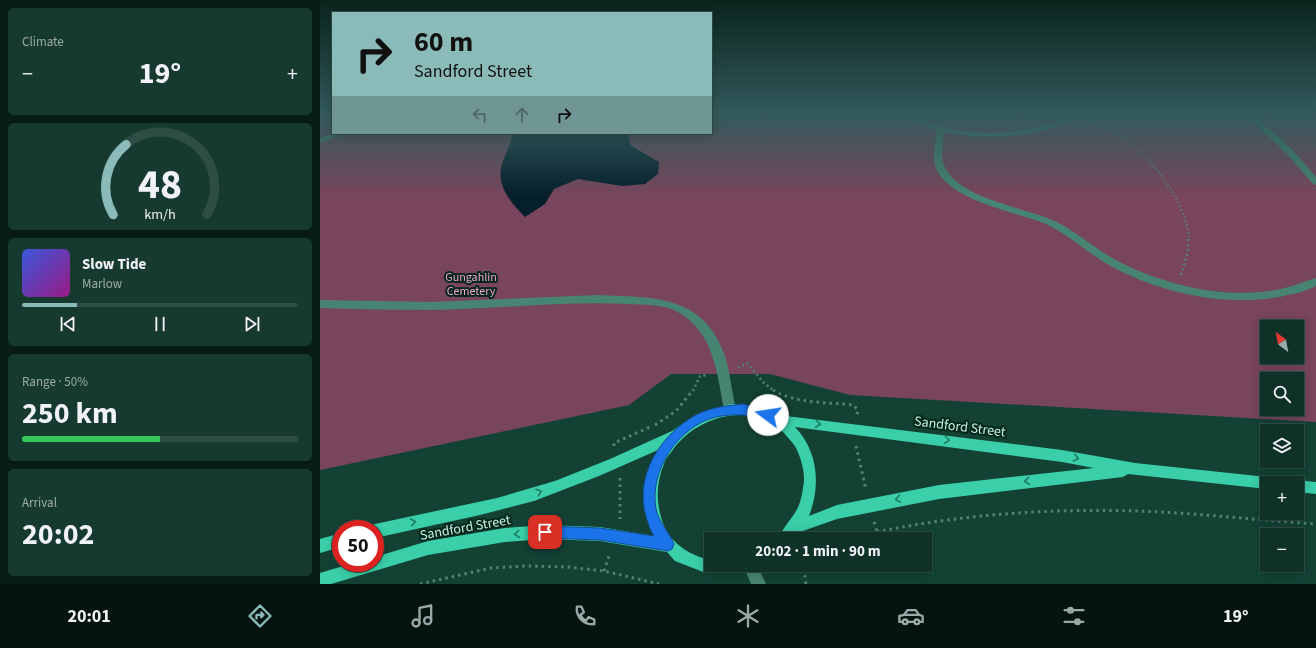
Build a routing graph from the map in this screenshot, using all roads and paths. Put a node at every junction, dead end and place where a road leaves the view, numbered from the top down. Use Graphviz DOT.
graph roads {
  1 [pos="939,142"];
  2 [pos="1129,142"];
  3 [pos="1279,142"];
  4 [pos="1316,182"];
  5 [pos="1316,282"];
  6 [pos="1178,287"];
  7 [pos="320,304"];
  8 [pos="722,372"];
  9 [pos="730,410"];
  10 [pos="779,420"];
  11 [pos="856,428"];
  12 [pos="676,435"];
  13 [pos="619,462"];
  14 [pos="1135,470"];
  15 [pos="1260,482"];
  16 [pos="1304,487"];
  17 [pos="1316,488"];
  18 [pos="868,505"];
  19 [pos="1316,524"];
  20 [pos="796,527"];
  21 [pos="384,529"];
  22 [pos="877,531"];
  23 [pos="791,532"];
  24 [pos="873,532"];
  25 [pos="614,536"];
  26 [pos="332,543"];
  27 [pos="668,544"];
  28 [pos="320,546"];
  29 [pos="704,566"];
  30 [pos="604,571"];
  31 [pos="753,572"];
  32 [pos="806,572"];
  33 [pos="320,580"];
  34 [pos="420,584"];
  35 [pos="660,584"];
  36 [pos="759,584"];
  37 [pos="806,584"];
  1 -- 6 [label="lane"];
  2 -- 6 [label="path"];
  3 -- 4 [label="lane"];
  5 -- 6 [label="lane"];
  7 -- 8 [label="lane"];
  8 -- 9 [label="lane"];
  8 -- 11 [label="path"];
  8 -- 13 [label="path"];
  9 -- 10 [label="main road"];
  9 -- 12 [label="main road"];
  10 -- 11 [label="main road, Sandford Street, one-way"];
  10 -- 20 [label="main road"];
  11 -- 14 [label="main road, Sandford Street, one-way"];
  11 -- 18 [label="path"];
  12 -- 13 [label="main road, Sandford Street"];
  12 -- 27 [label="main road"];
  21 -- 13 [label="main road, Sandford Street, one-way"];
  13 -- 25 [label="path"];
  14 -- 15 [label="main road, Sandford Street"];
  14 -- 18 [label="main road, Sandford Street, one-way"];
  16 -- 17 [label="main road"];
  18 -- 20 [label="main road, Sandford Street"];
  18 -- 22 [label="path"];
  19 -- 22 [label="path"];
  20 -- 23 [label="main road"];
  22 -- 24 [label="path"];
  25 -- 27 [label="main road, Sandford Street"];
  25 -- 30 [label="path"];
  25 -- 33 [label="main road, Sandford Street, one-way"];
  26 -- 28 [label="main road"];
  27 -- 29 [label="main road"];
  30 -- 34 [label="path"];
  30 -- 35 [label="path"];
  31 -- 36 [label="lane"];
  32 -- 37 [label="path"];
}
